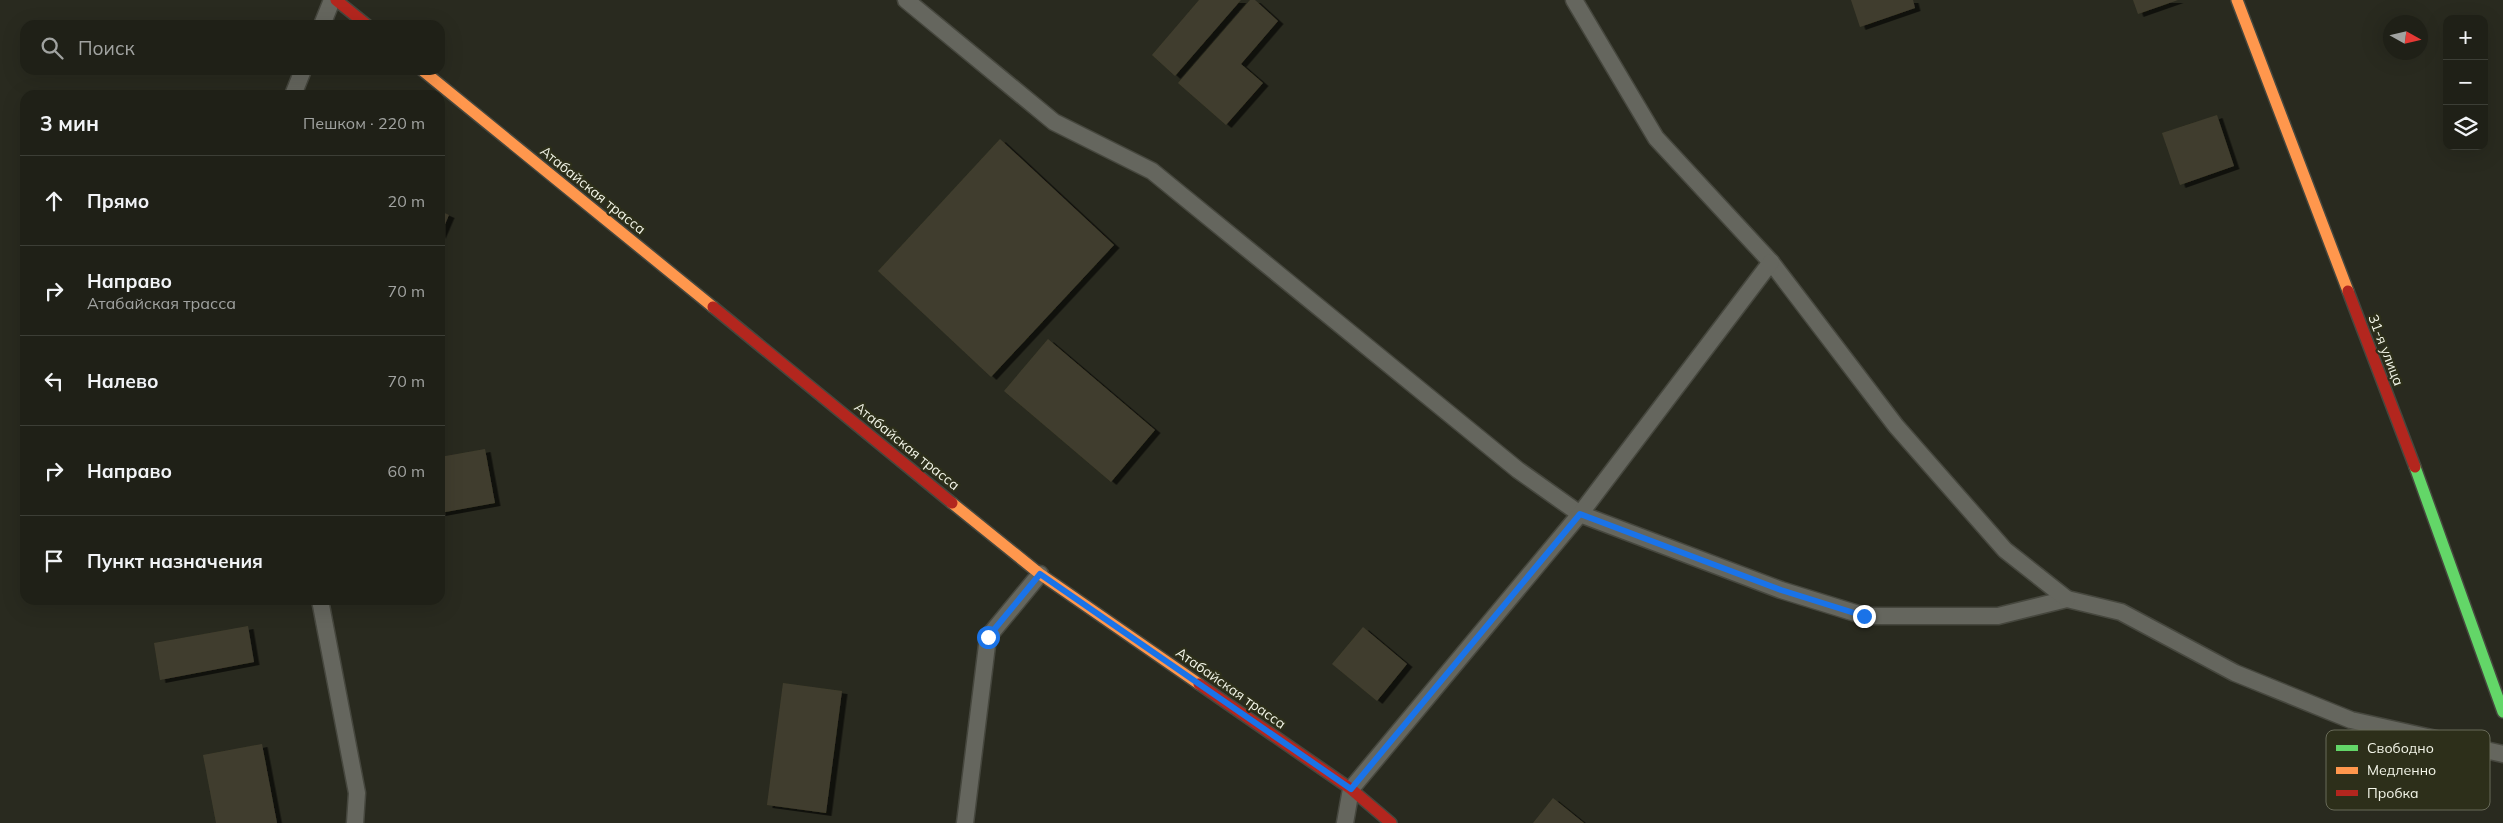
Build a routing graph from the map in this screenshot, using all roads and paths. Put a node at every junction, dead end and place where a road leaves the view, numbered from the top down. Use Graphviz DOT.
graph roads {
  1 [pos="334,0"];
  2 [pos="906,0"];
  3 [pos="1574,0"];
  4 [pos="2237,0"];
  5 [pos="324,20"];
  6 [pos="360,20"];
  7 [pos="301,75"];
  8 [pos="428,75"];
  9 [pos="295,90"];
  10 [pos="1771,262"];
  11 [pos="1580,514"];
  12 [pos="1040,574"];
  13 [pos="2066,599"];
  14 [pos="321,605"];
  15 [pos="2503,712"];
  16 [pos="2396,730"];
  17 [pos="2490,751"];
  18 [pos="2503,754"];
  19 [pos="1351,789"];
  20 [pos="355,823"];
  21 [pos="965,823"];
  22 [pos="1345,823"];
  23 [pos="1391,823"];
  1 -- 5 [label="lane"];
  1 -- 6 [label="main road"];
  2 -- 11 [label="lane"];
  3 -- 10 [label="lane"];
  4 -- 15 [label="main road, 31-я улица"];
  7 -- 9 [label="lane"];
  8 -- 12 [label="main road, Атабайская трасса"];
  10 -- 11 [label="lane"];
  10 -- 13 [label="lane"];
  11 -- 13 [label="lane"];
  11 -- 19 [label="lane"];
  12 -- 19 [label="main road, Атабайская трасса"];
  12 -- 21 [label="lane"];
  13 -- 16 [label="lane"];
  14 -- 20 [label="lane"];
  17 -- 18 [label="lane"];
  19 -- 22 [label="lane"];
  19 -- 23 [label="main road, Атабайская трасса"];
}
